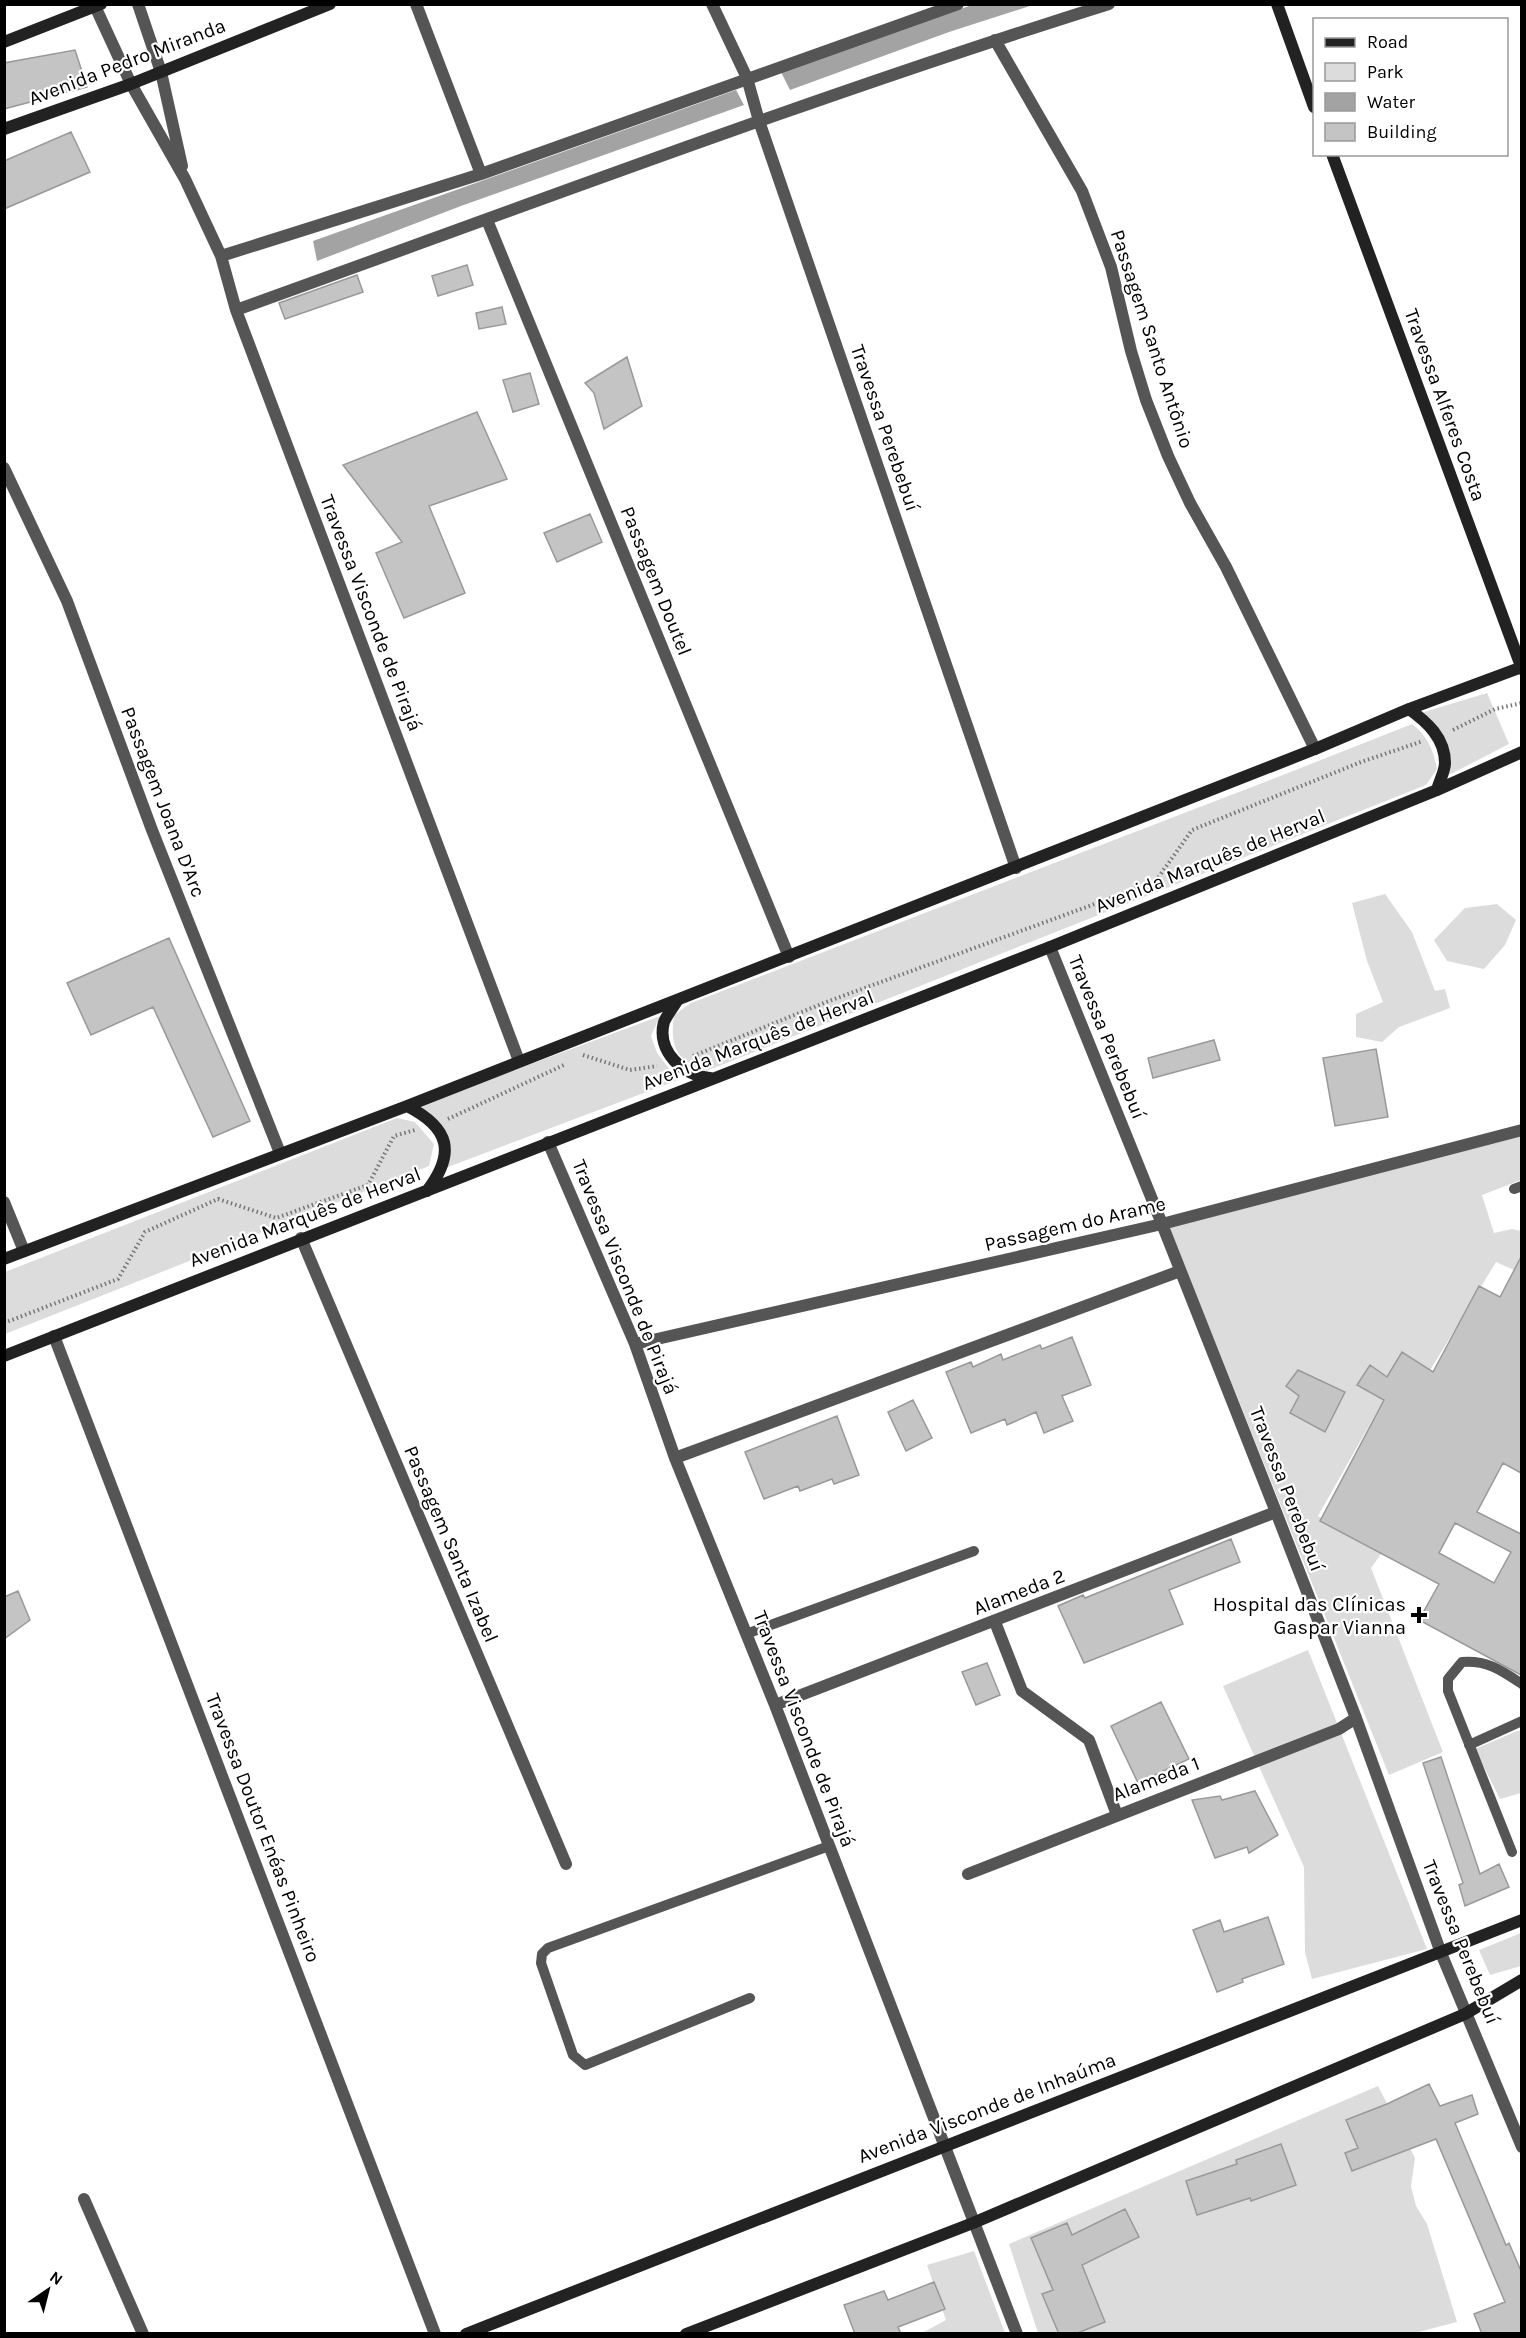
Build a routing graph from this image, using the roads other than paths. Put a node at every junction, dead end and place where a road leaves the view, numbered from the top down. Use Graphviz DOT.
graph roads {
  1 [pos="138,4"];
  2 [pos="330,4"];
  3 [pos="416,4"];
  4 [pos="712,4"];
  5 [pos="958,4"];
  6 [pos="1109,4"];
  7 [pos="1277,4"];
  8 [pos="96,5"];
  9 [pos="995,40"];
  10 [pos="4,42"];
  11 [pos="161,72"];
  12 [pos="747,78"];
  13 [pos="131,84"];
  14 [pos="1313,104"];
  15 [pos="759,121"];
  16 [pos="4,129"];
  17 [pos="1333,156"];
  18 [pos="481,174"];
  19 [pos="185,179"];
  20 [pos="487,220"];
  21 [pos="221,256"];
  22 [pos="236,310"];
  23 [pos="4,468"];
  24 [pos="1521,668"];
  25 [pos="1409,709"];
  26 [pos="1315,749"];
  27 [pos="1521,752"];
  28 [pos="1437,790"];
  29 [pos="1016,868"];
  30 [pos="1050,947"];
  31 [pos="789,957"];
  32 [pos="677,1001"];
  33 [pos="519,1061"];
  34 [pos="712,1078"];
  35 [pos="407,1106"];
  36 [pos="1521,1130"];
  37 [pos="548,1142"];
  38 [pos="280,1153"];
  39 [pos="426,1192"];
  40 [pos="4,1202"];
  41 [pos="1162,1224"];
  42 [pos="301,1238"];
  43 [pos="24,1251"];
  44 [pos="4,1259"];
  45 [pos="1180,1271"];
  46 [pos="54,1336"];
  47 [pos="635,1344"];
  48 [pos="4,1356"];
  49 [pos="675,1458"];
  50 [pos="1276,1512"];
  51 [pos="974,1551"];
  52 [pos="994,1622"];
  53 [pos="746,1634"];
  54 [pos="1521,1684"];
  55 [pos="775,1705"];
  56 [pos="1356,1718"];
  57 [pos="1521,1721"];
  58 [pos="1469,1745"];
  59 [pos="1117,1815"];
  60 [pos="829,1846"];
  61 [pos="1512,1852"];
  62 [pos="566,1864"];
  63 [pos="968,1874"];
  64 [pos="1521,1920"];
  65 [pos="1441,1953"];
  66 [pos="1521,1981"];
  67 [pos="750,1998"];
  68 [pos="1465,2014"];
  69 [pos="944,2145"];
  70 [pos="1521,2147"];
  71 [pos="84,2199"];
  72 [pos="973,2223"];
  73 [pos="143,2334"];
  74 [pos="435,2334"];
  75 [pos="466,2334"];
  76 [pos="686,2334"];
  77 [pos="1017,2334"];
  1 -- 11 [label="street, Travessa Visconde de Pirajá"];
  2 -- 11 [label="main road, Avenida Pedro Miranda"];
  3 -- 18 [label="street"];
  4 -- 12 [label="street, Travessa Perebebuí"];
  5 -- 12 [label="street"];
  6 -- 9 [label="street"];
  7 -- 14 [label="main road"];
  8 -- 10 [label="main road"];
  8 -- 13 [label="street, Travessa Visconde de Pirajá"];
  9 -- 15 [label="street"];
  9 -- 26 [label="street, Passagem Santo Antônio"];
  11 -- 13 [label="main road, Avenida Pedro Miranda"];
  11 -- 19 [label="street, Travessa Visconde de Pirajá"];
  12 -- 15 [label="street, Travessa Perebebuí"];
  12 -- 18 [label="street"];
  13 -- 16 [label="main road, Avenida Pedro Miranda"];
  13 -- 19 [label="street, Travessa Visconde de Pirajá"];
  15 -- 20 [label="street"];
  15 -- 29 [label="street, Travessa Perebebuí"];
  17 -- 24 [label="main road, Travessa Alferes Costa"];
  18 -- 21 [label="street"];
  19 -- 21 [label="street, Travessa Visconde de Pirajá"];
  20 -- 22 [label="street"];
  20 -- 31 [label="street, Passagem Doutel"];
  21 -- 22 [label="street, Travessa Visconde de Pirajá"];
  22 -- 33 [label="street, Travessa Visconde de Pirajá"];
  23 -- 38 [label="street, Passagem Joana D'Arc"];
  24 -- 25 [label="main road"];
  25 -- 26 [label="main road"];
  25 -- 28 [label="main road"];
  26 -- 29 [label="main road"];
  27 -- 28 [label="main road, Avenida Marquês de Herval"];
  28 -- 30 [label="main road, Avenida Marquês de Herval"];
  29 -- 31 [label="main road"];
  30 -- 34 [label="main road, Avenida Marquês de Herval"];
  30 -- 41 [label="street, Travessa Perebebuí"];
  31 -- 32 [label="main road"];
  32 -- 33 [label="main road"];
  32 -- 34 [label="main road"];
  33 -- 35 [label="main road"];
  34 -- 37 [label="main road, Avenida Marquês de Herval"];
  35 -- 38 [label="main road"];
  35 -- 39 [label="main road"];
  36 -- 41 [label="street, Passagem do Arame"];
  37 -- 39 [label="main road, Avenida Marquês de Herval"];
  37 -- 47 [label="street, Travessa Visconde de Pirajá"];
  38 -- 43 [label="main road"];
  39 -- 42 [label="main road, Avenida Marquês de Herval"];
  40 -- 43 [label="street"];
  41 -- 45 [label="street, Travessa Perebebuí"];
  41 -- 47 [label="street, Passagem do Arame"];
  42 -- 46 [label="main road, Avenida Marquês de Herval"];
  42 -- 62 [label="street, Passagem Santa Izabel"];
  43 -- 44 [label="main road"];
  45 -- 49 [label="street"];
  45 -- 50 [label="street, Travessa Perebebuí"];
  46 -- 48 [label="main road, Avenida Marquês de Herval"];
  46 -- 74 [label="street, Travessa Doutor Enéas Pinheiro"];
  47 -- 49 [label="street, Travessa Visconde de Pirajá"];
  49 -- 53 [label="street, Travessa Visconde de Pirajá"];
  50 -- 52 [label="street, Alameda 2"];
  50 -- 56 [label="street, Travessa Perebebuí"];
  51 -- 53 [label="lane"];
  52 -- 55 [label="street, Alameda 2"];
  52 -- 59 [label="street"];
  53 -- 55 [label="street, Travessa Visconde de Pirajá"];
  54 -- 58 [label="lane"];
  55 -- 60 [label="street, Travessa Visconde de Pirajá"];
  56 -- 59 [label="street, Alameda 1"];
  56 -- 65 [label="street, Travessa Perebebuí"];
  57 -- 58 [label="lane"];
  58 -- 61 [label="lane"];
  59 -- 63 [label="street, Alameda 1"];
  60 -- 67 [label="lane"];
  60 -- 69 [label="street, Travessa Visconde de Pirajá"];
  64 -- 65 [label="main road, Avenida Visconde de Inhaúma"];
  65 -- 68 [label="street, Travessa Perebebuí"];
  65 -- 69 [label="main road, Avenida Visconde de Inhaúma"];
  66 -- 68 [label="main road"];
  68 -- 70 [label="street, Travessa Perebebuí"];
  68 -- 72 [label="main road"];
  69 -- 72 [label="street, Travessa Visconde de Pirajá"];
  69 -- 75 [label="main road, Avenida Visconde de Inhaúma"];
  71 -- 73 [label="street"];
  72 -- 76 [label="main road"];
  72 -- 77 [label="street, Travessa Visconde de Pirajá"];
}
